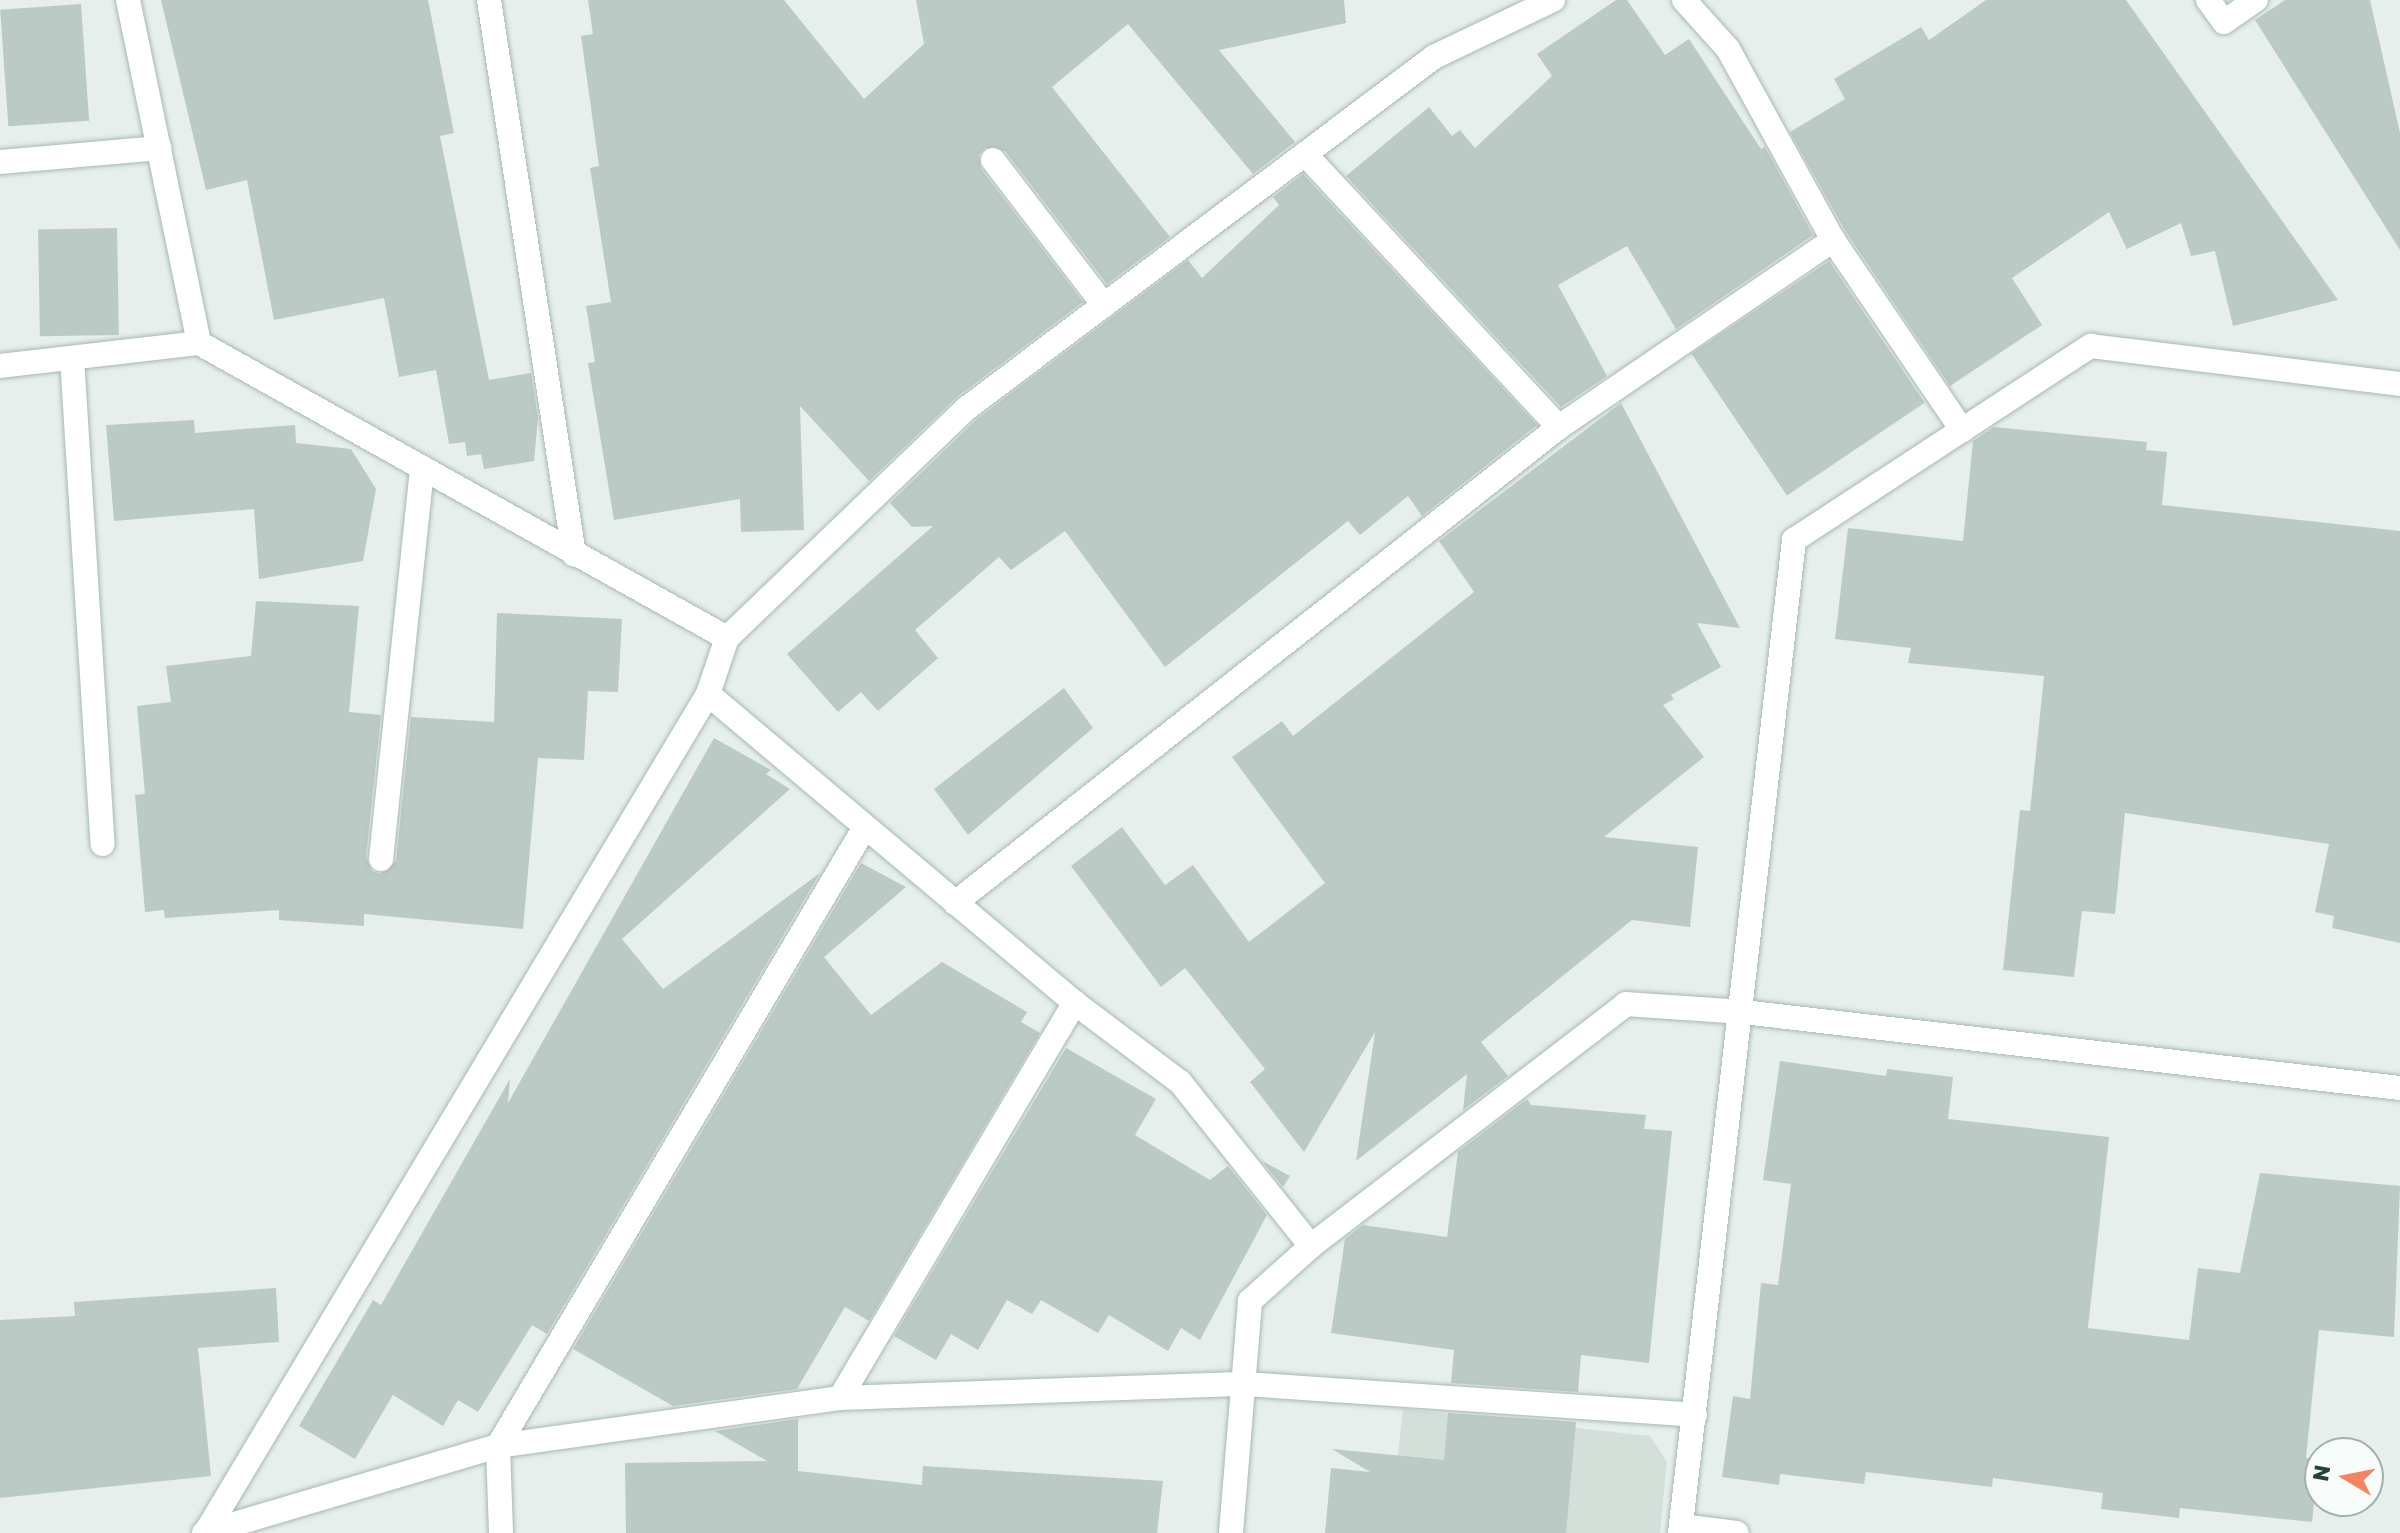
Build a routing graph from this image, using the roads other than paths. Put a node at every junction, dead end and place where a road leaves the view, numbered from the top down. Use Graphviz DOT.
graph roads {
  1 [pos="128,0"];
  2 [pos="489,0"];
  3 [pos="1553,0"];
  4 [pos="1684,0"];
  5 [pos="2208,0"];
  6 [pos="2256,0"];
  7 [pos="159,148"];
  8 [pos="1305,154"];
  9 [pos="993,160"];
  10 [pos="0,162"];
  11 [pos="1833,240"];
  12 [pos="1104,305"];
  13 [pos="199,343"];
  14 [pos="72,358"];
  15 [pos="0,366"];
  16 [pos="2400,384"];
  17 [pos="1559,427"];
  18 [pos="1962,430"];
  19 [pos="422,469"];
  20 [pos="574,555"];
  21 [pos="727,638"];
  22 [pos="708,694"];
  23 [pos="865,827"];
  24 [pos="103,844"];
  25 [pos="381,859"];
  26 [pos="955,903"];
  27 [pos="1075,1003"];
  28 [pos="1743,1012"];
  29 [pos="2400,1088"];
  30 [pos="1311,1246"];
  31 [pos="1245,1384"];
  32 [pos="840,1398"];
  33 [pos="1695,1415"];
  34 [pos="498,1446"];
  35 [pos="279,1522"];
  36 [pos="1680,1530"];
  37 [pos="205,1533"];
  38 [pos="501,1533"];
  39 [pos="1231,1533"];
  40 [pos="1737,1533"];
  1 -- 7 [label="street"];
  2 -- 20 [label="street"];
  3 -- 8 [label="street"];
  4 -- 11 [label="street"];
  5 -- 6 [label="street"];
  7 -- 10 [label="street"];
  7 -- 13 [label="street"];
  8 -- 12 [label="street"];
  8 -- 17 [label="street"];
  9 -- 12 [label="street"];
  11 -- 17 [label="street"];
  11 -- 18 [label="street"];
  12 -- 21 [label="street"];
  13 -- 14 [label="street"];
  13 -- 19 [label="street"];
  14 -- 15 [label="street"];
  14 -- 24 [label="street"];
  16 -- 18 [label="street"];
  17 -- 26 [label="street"];
  18 -- 28 [label="street"];
  19 -- 20 [label="street"];
  19 -- 25 [label="street"];
  20 -- 21 [label="street"];
  21 -- 22 [label="street"];
  22 -- 23 [label="street"];
  22 -- 37 [label="street"];
  23 -- 26 [label="street"];
  23 -- 34 [label="street"];
  26 -- 27 [label="street"];
  27 -- 30 [label="street"];
  27 -- 32 [label="street"];
  28 -- 29 [label="street"];
  28 -- 30 [label="street"];
  28 -- 33 [label="street"];
  30 -- 31 [label="street"];
  31 -- 32 [label="street"];
  31 -- 33 [label="street"];
  31 -- 39 [label="street"];
  32 -- 34 [label="street"];
  33 -- 36 [label="street"];
  34 -- 35 [label="street"];
  34 -- 38 [label="street"];
  35 -- 37 [label="street"];
  36 -- 40 [label="street"];
}
